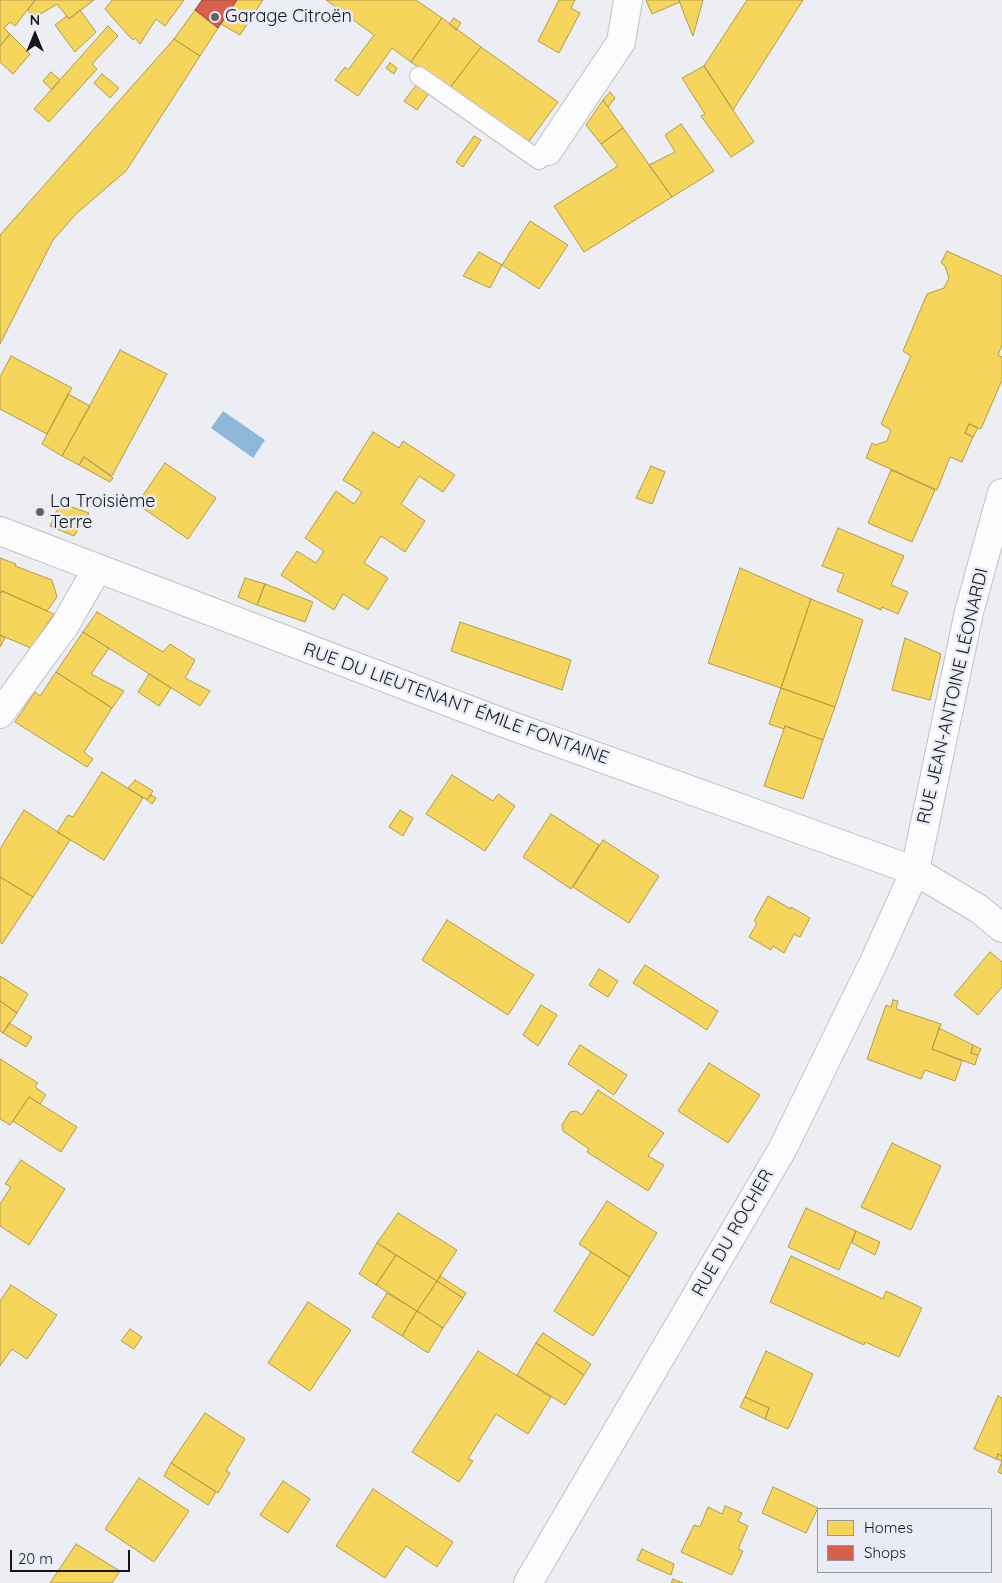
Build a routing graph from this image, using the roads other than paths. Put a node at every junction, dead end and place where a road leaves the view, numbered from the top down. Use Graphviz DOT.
graph roads {
  1 [pos="628,0"];
  2 [pos="419,76"];
  3 [pos="548,151"];
  4 [pos="1002,492"];
  5 [pos="0,531"];
  6 [pos="97,569"];
  7 [pos="0,714"];
  8 [pos="915,871"];
  9 [pos="1002,928"];
  10 [pos="528,1583"];
  1 -- 3 [label="street"];
  2 -- 3 [label="lane"];
  4 -- 8 [label="street, RUE JEAN-ANTOINE LÉONARDI"];
  5 -- 6 [label="street, RUE DU LIEUTENANT ÉMILE FONTAINE"];
  6 -- 7 [label="street"];
  6 -- 8 [label="street, RUE DU LIEUTENANT ÉMILE FONTAINE"];
  8 -- 9 [label="street, RUE DU LIEUTENANT ÉMILE FONTAINE"];
  8 -- 10 [label="street, RUE DU ROCHER"];
}
